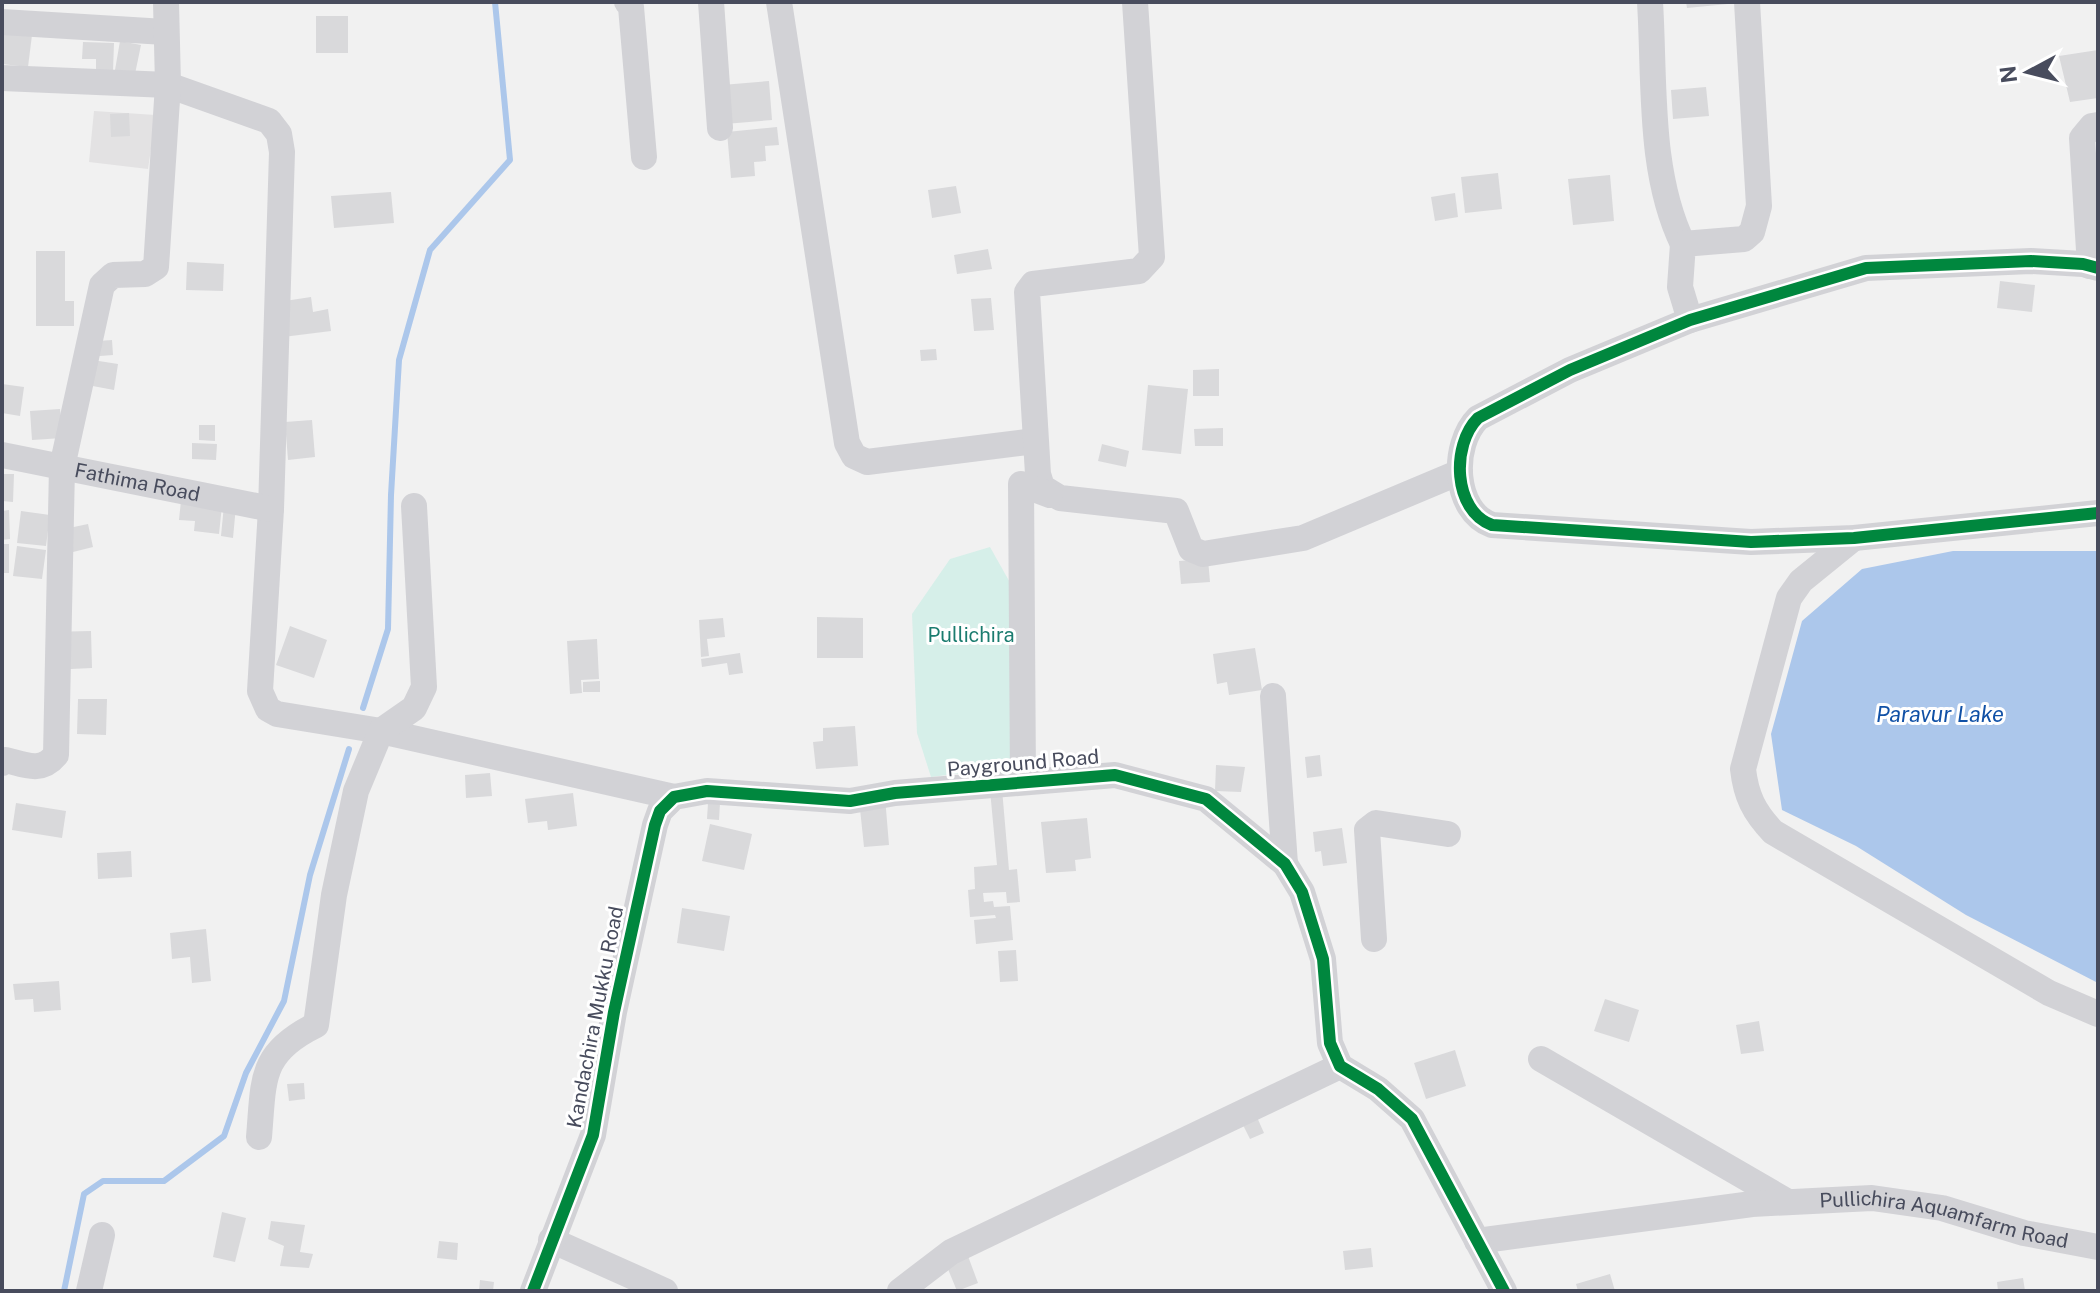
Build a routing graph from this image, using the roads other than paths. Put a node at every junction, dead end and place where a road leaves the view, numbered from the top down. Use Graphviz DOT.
graph roads {
  1 [pos="166,2"];
  2 [pos="627,2"];
  3 [pos="711,2"];
  4 [pos="779,2"];
  5 [pos="1135,2"];
  6 [pos="1650,2"];
  7 [pos="1747,2"];
  8 [pos="2,22"];
  9 [pos="165,32"];
  10 [pos="2,78"];
  11 [pos="168,85"];
  12 [pos="2098,125"];
  13 [pos="720,128"];
  14 [pos="644,157"];
  15 [pos="1683,244"];
  16 [pos="2094,267"];
  17 [pos="1690,320"];
  18 [pos="1035,441"];
  19 [pos="2,455"];
  20 [pos="62,467"];
  21 [pos="1460,472"];
  22 [pos="1050,495"];
  23 [pos="414,506"];
  24 [pos="271,509"];
  25 [pos="2098,513"];
  26 [pos="1854,538"];
  27 [pos="1273,696"];
  28 [pos="381,731"];
  29 [pos="2,763"];
  30 [pos="1023,782"];
  31 [pos="674,797"];
  32 [pos="1448,834"];
  33 [pos="1285,864"];
  34 [pos="1374,939"];
  35 [pos="2098,1014"];
  36 [pos="1541,1059"];
  37 [pos="1340,1066"];
  38 [pos="259,1137"];
  39 [pos="1788,1202"];
  40 [pos="102,1235"];
  41 [pos="551,1240"];
  42 [pos="1477,1241"];
  43 [pos="2098,1247"];
  44 [pos="89,1291"];
  45 [pos="533,1291"];
  46 [pos="665,1291"];
  47 [pos="900,1291"];
  48 [pos="1504,1291"];
  1 -- 9 [label="street"];
  2 -- 14 [label="street"];
  3 -- 13 [label="street"];
  4 -- 18 [label="street"];
  5 -- 18 [label="street"];
  6 -- 15 [label="street"];
  7 -- 15 [label="street"];
  8 -- 9 [label="street"];
  9 -- 11 [label="street"];
  10 -- 11 [label="street"];
  11 -- 20 [label="street"];
  11 -- 24 [label="street"];
  12 -- 16 [label="street"];
  15 -- 17 [label="street"];
  16 -- 17 [label="street"];
  17 -- 21 [label="street"];
  18 -- 22 [label="street"];
  19 -- 20 [label="street, Fathima Road"];
  20 -- 24 [label="street, Fathima Road"];
  20 -- 29 [label="street"];
  21 -- 22 [label="street"];
  21 -- 26 [label="street"];
  22 -- 30 [label="street"];
  23 -- 28 [label="street"];
  24 -- 28 [label="street"];
  25 -- 26 [label="street"];
  26 -- 35 [label="street"];
  27 -- 33 [label="street"];
  28 -- 31 [label="street"];
  28 -- 38 [label="street"];
  30 -- 31 [label="street, Payground Road"];
  30 -- 33 [label="street, Payground Road"];
  31 -- 41 [label="street, Kandachira Mukku Road"];
  32 -- 34 [label="street"];
  33 -- 37 [label="street, Payground Road"];
  36 -- 39 [label="street, Pullichira Aquamfarm Road"];
  37 -- 42 [label="street"];
  37 -- 47 [label="street"];
  39 -- 42 [label="street, Pullichira Aquamfarm Road"];
  39 -- 43 [label="street, Pullichira Aquamfarm Road"];
  40 -- 44 [label="street"];
  41 -- 45 [label="street, Kandachira Mukku Road"];
  41 -- 46 [label="street"];
  42 -- 48 [label="street"];
}
